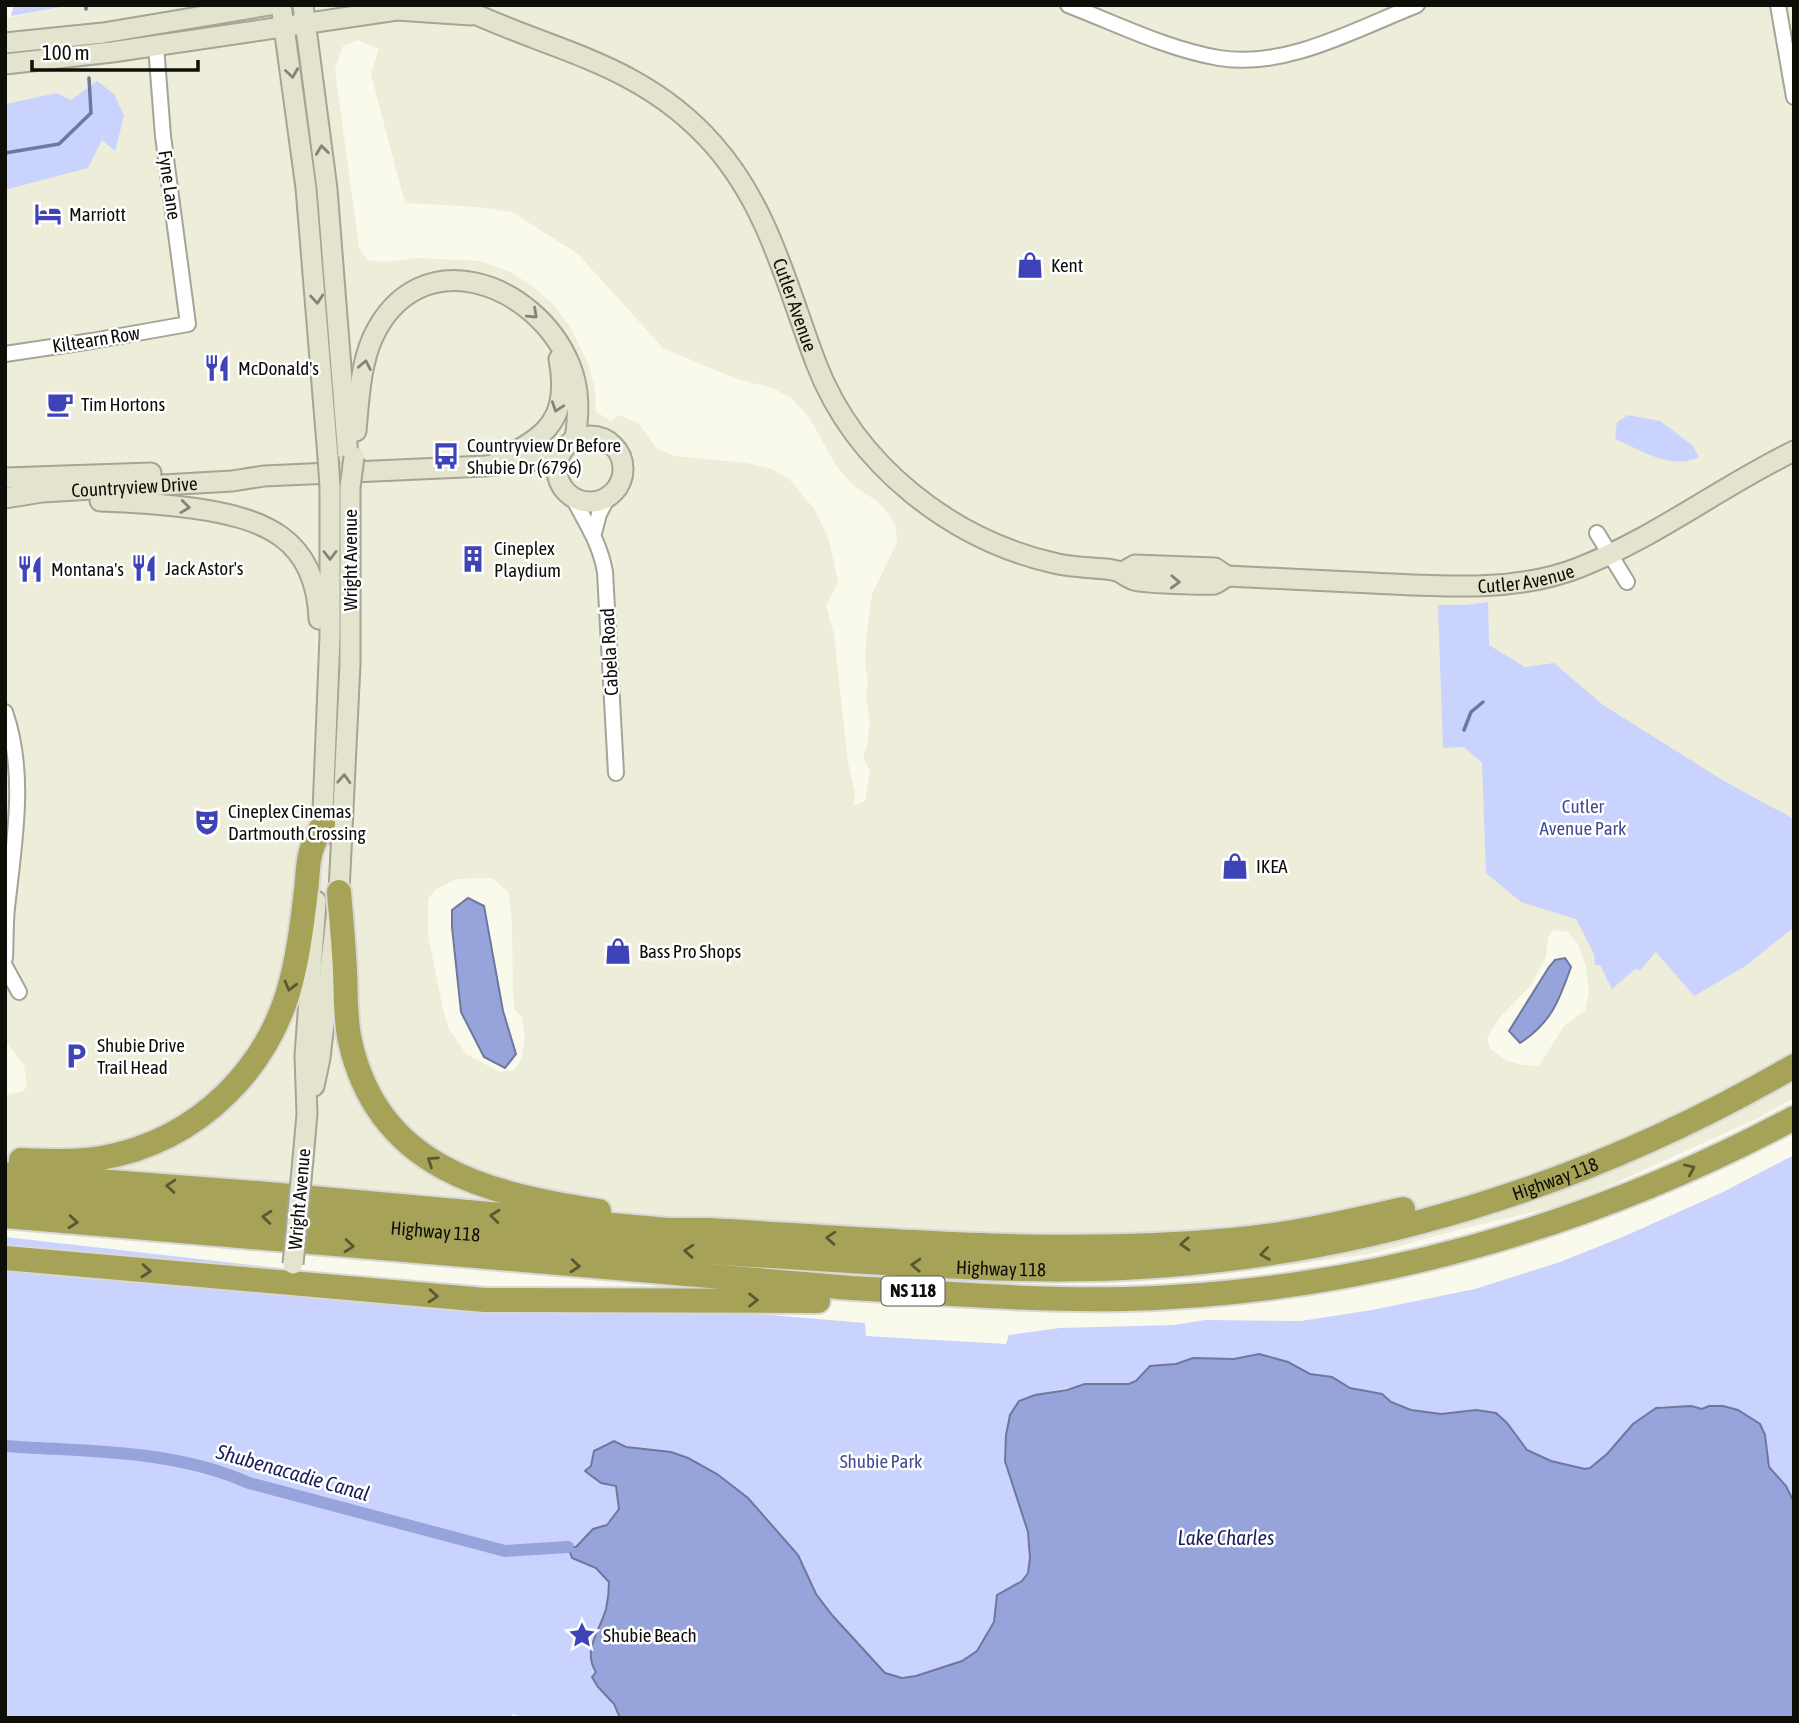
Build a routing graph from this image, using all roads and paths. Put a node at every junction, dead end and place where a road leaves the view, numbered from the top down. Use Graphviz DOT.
graph roads {
  1 [pos="270,5"];
  2 [pos="281,5"];
  3 [pos="456,5"];
  4 [pos="1068,5"];
  5 [pos="1417,5"];
  6 [pos="1778,5"];
  7 [pos="304,14"];
  8 [pos="475,15"];
  9 [pos="284,25"];
  10 [pos="5,43"];
  11 [pos="156,46"];
  12 [pos="5,64"];
  13 [pos="1794,97"];
  14 [pos="188,324"];
  15 [pos="556,341"];
  16 [pos="5,354"];
  17 [pos="569,444"];
  18 [pos="1794,451"];
  19 [pos="343,457"];
  20 [pos="486,467"];
  21 [pos="264,476"];
  22 [pos="5,478"];
  23 [pos="568,492"];
  24 [pos="12,497"];
  25 [pos="608,498"];
  26 [pos="594,533"];
  27 [pos="1597,533"];
  28 [pos="1609,554"];
  29 [pos="1626,582"];
  30 [pos="329,663"];
  31 [pos="5,712"];
  32 [pos="10,752"];
  33 [pos="616,773"];
  34 [pos="11,815"];
  35 [pos="323,824"];
  36 [pos="339,892"];
  37 [pos="6,930"];
  38 [pos="5,958"];
  39 [pos="5,966"];
  40 [pos="19,992"];
  41 [pos="1794,1066"];
  42 [pos="1745,1093"];
  43 [pos="307,1114"];
  44 [pos="1794,1118"];
  45 [pos="5,1160"];
  46 [pos="5,1174"];
  47 [pos="1651,1187"];
  48 [pos="5,1194"];
  49 [pos="5,1216"];
  50 [pos="710,1230"];
  51 [pos="5,1258"];
  52 [pos="293,1273"];
  1 -- 10 [label="street"];
  2 -- 9 [label="street, Wright Avenue"];
  3 -- 8 [label="street, Cutler Avenue"];
  4 -- 5 [label="street"];
  6 -- 13 [label="street"];
  7 -- 8 [label="street, Cutler Avenue"];
  7 -- 9 [label="street, Cutler Avenue"];
  19 -- 7 [label="street, Wright Avenue, one-way"];
  8 -- 28 [label="street, Cutler Avenue"];
  9 -- 11 [label="street, Cutler Avenue"];
  9 -- 19 [label="street, Wright Avenue, one-way"];
  11 -- 12 [label="street, Cutler Avenue"];
  11 -- 14 [label="street, Fyne Lane"];
  14 -- 16 [label="street, Kiltearn Row"];
  15 -- 17 [label="street"];
  19 -- 15 [label="street, one-way"];
  15 -- 20 [label="street, one-way"];
  17 -- 20 [label="street, Countryview Drive"];
  17 -- 23 [label="street"];
  17 -- 25 [label="street"];
  18 -- 28 [label="street, Cutler Avenue"];
  19 -- 30 [label="street, Wright Avenue, one-way, bridge"];
  36 -- 19 [label="street, Wright Avenue, one-way, bridge"];
  20 -- 21 [label="street, Countryview Drive"];
  20 -- 23 [label="street, Countryview Drive"];
  21 -- 22 [label="street, Countryview Drive"];
  21 -- 24 [label="street, Countryview Drive"];
  23 -- 25 [label="street"];
  23 -- 26 [label="street, Cabela Road"];
  24 -- 30 [label="street, one-way"];
  25 -- 26 [label="street"];
  26 -- 33 [label="street, Cabela Road"];
  27 -- 28 [label="street"];
  28 -- 29 [label="street"];
  30 -- 35 [label="street, Wright Avenue"];
  31 -- 32 [label="street"];
  32 -- 34 [label="street"];
  34 -- 37 [label="street"];
  35 -- 43 [label="street, Wright Avenue"];
  35 -- 45 [label="highway, one-way"];
  36 -- 43 [label="street, Wright Avenue"];
  50 -- 36 [label="highway, one-way"];
  37 -- 38 [label="street"];
  39 -- 40 [label="street"];
  41 -- 42 [label="highway, Highway 118 / NS 118"];
  42 -- 48 [label="highway, Highway 118 / NS 118, one-way"];
  42 -- 50 [label="highway, one-way"];
  43 -- 52 [label="street, Wright Avenue, bridge"];
  47 -- 44 [label="highway, Highway 118 / NS 118, one-way"];
  50 -- 46 [label="highway, one-way"];
  49 -- 47 [label="highway, Highway 118 / NS 118, one-way"];
  52 -- 47 [label="highway, one-way"];
  51 -- 52 [label="highway, one-way"];
}
